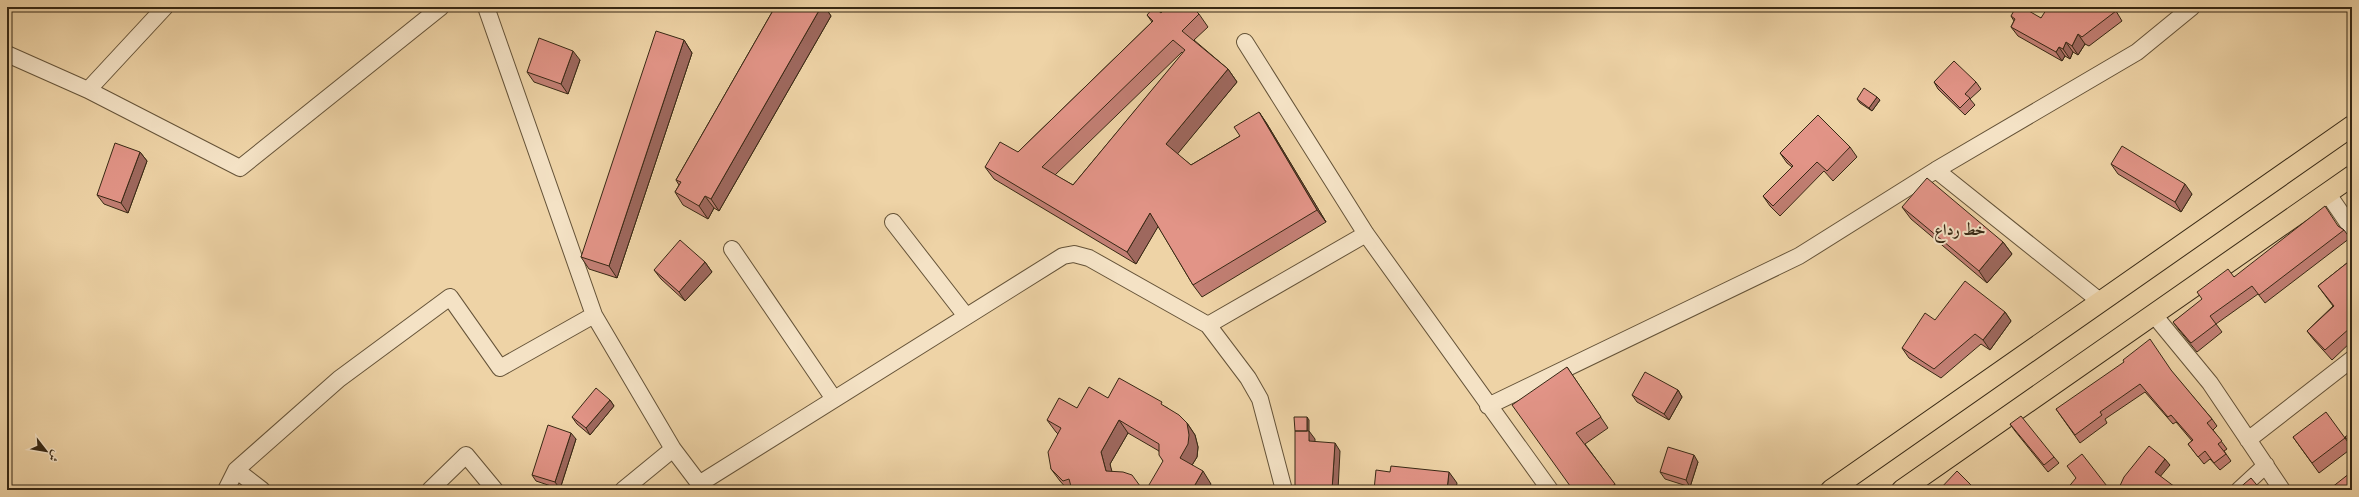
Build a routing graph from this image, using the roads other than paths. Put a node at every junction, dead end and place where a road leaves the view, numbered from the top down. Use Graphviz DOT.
graph roads {
  1 [pos="165,7"];
  2 [pos="441,7"];
  3 [pos="486,7"];
  4 [pos="2192,7"];
  5 [pos="1245,42"];
  6 [pos="7,54"];
  7 [pos="88,90"];
  8 [pos="2352,126"];
  9 [pos="1936,170"];
  10 [pos="2352,176"];
  11 [pos="2328,194"];
  12 [pos="894,222"];
  13 [pos="2352,229"];
  14 [pos="1366,234"];
  15 [pos="732,249"];
  16 [pos="2101,302"];
  17 [pos="594,315"];
  18 [pos="2154,315"];
  19 [pos="966,316"];
  20 [pos="1208,324"];
  21 [pos="2352,359"];
  22 [pos="834,399"];
  23 [pos="1488,406"];
  24 [pos="2248,440"];
  25 [pos="673,449"];
  26 [pos="2266,465"];
  27 [pos="236,470"];
  28 [pos="701,487"];
  29 [pos="226,490"];
  30 [pos="262,490"];
  31 [pos="430,490"];
  32 [pos="495,490"];
  33 [pos="623,490"];
  34 [pos="1284,490"];
  35 [pos="1550,490"];
  36 [pos="1831,490"];
  37 [pos="1902,490"];
  38 [pos="2239,490"];
  39 [pos="2282,490"];
  1 -- 7 [label="street"];
  2 -- 7 [label="street"];
  3 -- 17 [label="street"];
  4 -- 9 [label="street"];
  5 -- 14 [label="street"];
  6 -- 7 [label="street"];
  8 -- 16 [label="main road"];
  9 -- 16 [label="street"];
  9 -- 23 [label="street"];
  10 -- 11 [label="main road"];
  11 -- 13 [label="street"];
  11 -- 18 [label="main road"];
  12 -- 19 [label="street"];
  14 -- 20 [label="street"];
  14 -- 23 [label="street"];
  15 -- 22 [label="street"];
  16 -- 36 [label="main road"];
  17 -- 25 [label="street"];
  17 -- 27 [label="street"];
  18 -- 24 [label="street"];
  18 -- 37 [label="main road"];
  19 -- 20 [label="street"];
  19 -- 22 [label="street"];
  20 -- 34 [label="street"];
  21 -- 24 [label="street"];
  22 -- 28 [label="street"];
  23 -- 35 [label="street"];
  24 -- 26 [label="street"];
  25 -- 28 [label="street"];
  25 -- 33 [label="street"];
  26 -- 38 [label="street"];
  26 -- 39 [label="street"];
  27 -- 29 [label="street"];
  27 -- 30 [label="street"];
  31 -- 32 [label="street"];
}
